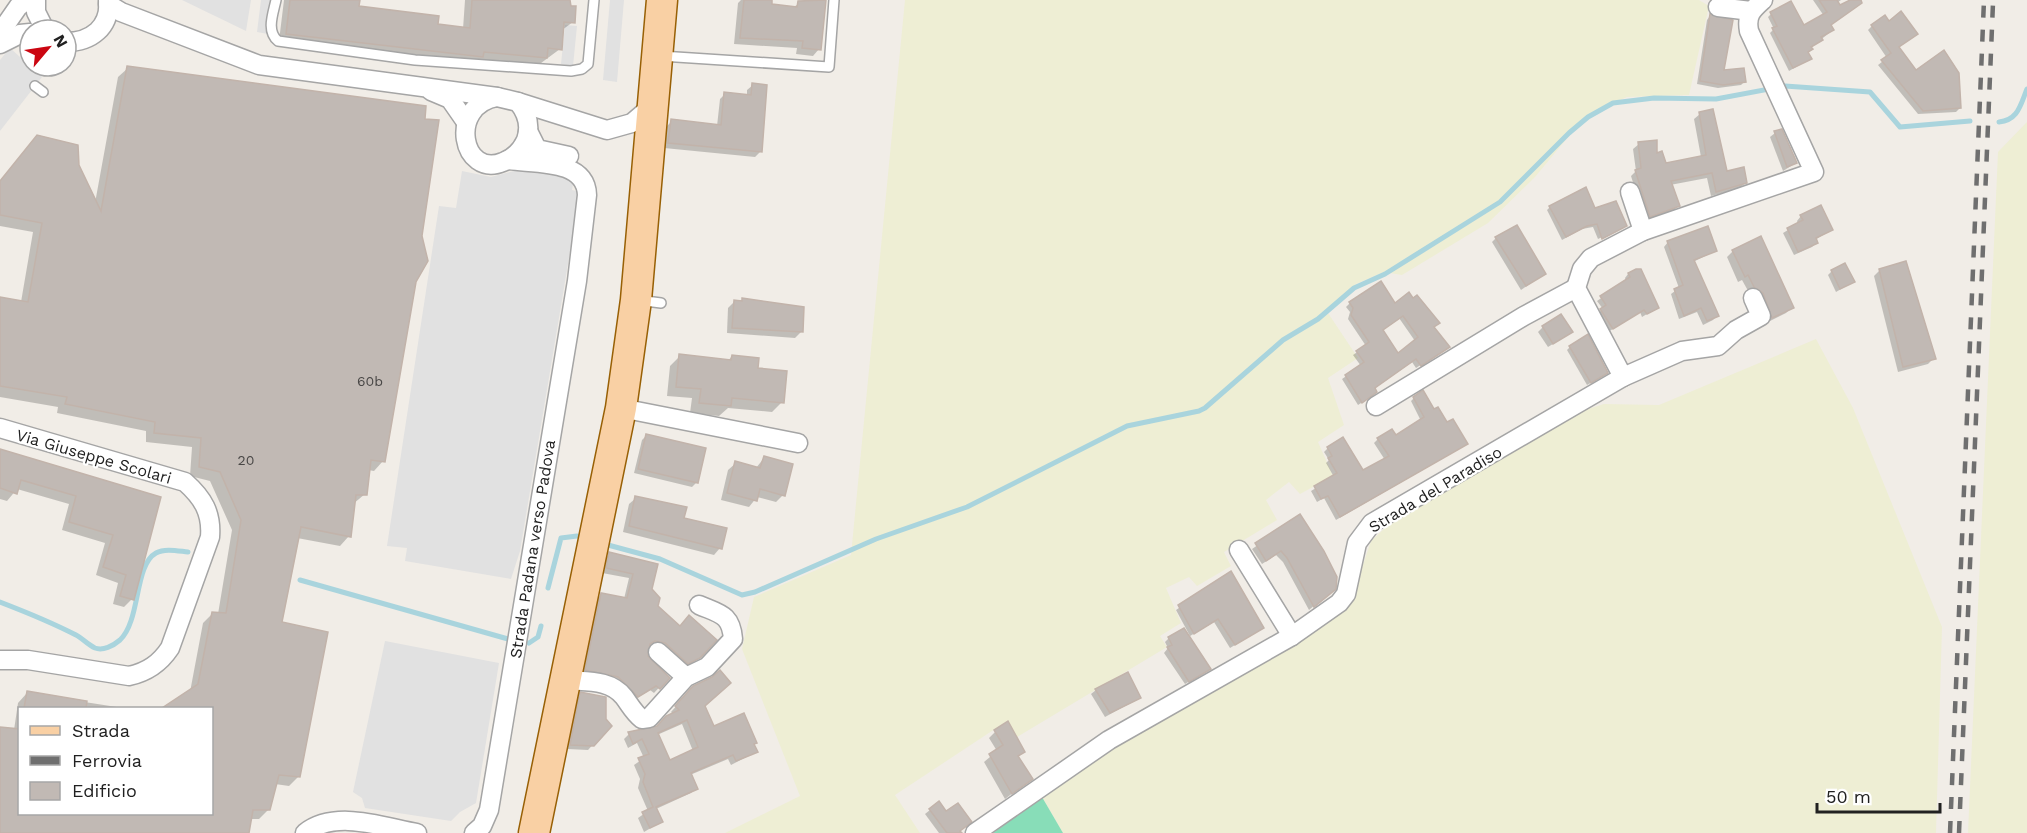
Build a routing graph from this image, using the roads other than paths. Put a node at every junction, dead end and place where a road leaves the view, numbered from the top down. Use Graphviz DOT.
graph roads {
  1 [pos="27,0"];
  2 [pos="36,0"];
  3 [pos="276,0"];
  4 [pos="594,0"];
  5 [pos="662,0"];
  6 [pos="834,0"];
  7 [pos="108,2"];
  8 [pos="1757,5"];
  9 [pos="1718,7"];
  10 [pos="39,18"];
  11 [pos="0,33"];
  12 [pos="18,35"];
  13 [pos="78,40"];
  14 [pos="0,44"];
  15 [pos="658,56"];
  16 [pos="35,86"];
  17 [pos="421,87"];
  18 [pos="44,92"];
  19 [pos="496,97"];
  20 [pos="518,102"];
  21 [pos="654,104"];
  22 [pos="466,122"];
  23 [pos="528,131"];
  24 [pos="508,160"];
  25 [pos="1630,192"];
  26 [pos="1643,231"];
  27 [pos="580,261"];
  28 [pos="1576,288"];
  29 [pos="1753,298"];
  30 [pos="1623,377"];
  31 [pos="1376,406"];
  32 [pos="621,408"];
  33 [pos="0,428"];
  34 [pos="798,443"];
  35 [pos="1239,550"];
  36 [pos="699,605"];
  37 [pos="1292,636"];
  38 [pos="658,652"];
  39 [pos="0,660"];
  40 [pos="686,677"];
  41 [pos="566,680"];
  42 [pos="305,833"];
  43 [pos="417,833"];
  44 [pos="474,833"];
  45 [pos="534,833"];
  46 [pos="975,833"];
  1 -- 11 [label="street"];
  2 -- 10 [label="street"];
  3 -- 4 [label="lane"];
  5 -- 15 [label="main road"];
  6 -- 15 [label="lane"];
  7 -- 13 [label="street"];
  7 -- 17 [label="street"];
  8 -- 9 [label="street"];
  8 -- 26 [label="street"];
  12 -- 14 [label="street"];
  15 -- 21 [label="main road"];
  16 -- 18 [label="lane"];
  17 -- 19 [label="street"];
  17 -- 22 [label="street"];
  19 -- 20 [label="street"];
  19 -- 22 [label="street"];
  20 -- 21 [label="street"];
  20 -- 23 [label="street, Strada Padana verso Padova"];
  21 -- 32 [label="main road"];
  22 -- 24 [label="street, Strada Padana verso Padova"];
  23 -- 24 [label="street"];
  23 -- 27 [label="street, Strada Padana verso Padova"];
  24 -- 27 [label="street, Strada Padana verso Padova"];
  25 -- 26 [label="street"];
  26 -- 28 [label="street"];
  27 -- 44 [label="street, Strada Padana verso Padova"];
  28 -- 30 [label="street"];
  28 -- 31 [label="street"];
  29 -- 30 [label="street, Strada del Paradiso"];
  30 -- 37 [label="street, Strada del Paradiso"];
  32 -- 34 [label="street"];
  32 -- 41 [label="main road"];
  33 -- 39 [label="street, Via Giuseppe Scolari"];
  35 -- 37 [label="street"];
  36 -- 40 [label="street"];
  37 -- 46 [label="street, Strada del Paradiso"];
  38 -- 40 [label="street"];
  40 -- 41 [label="street"];
  41 -- 45 [label="main road"];
  42 -- 43 [label="street"];
}
